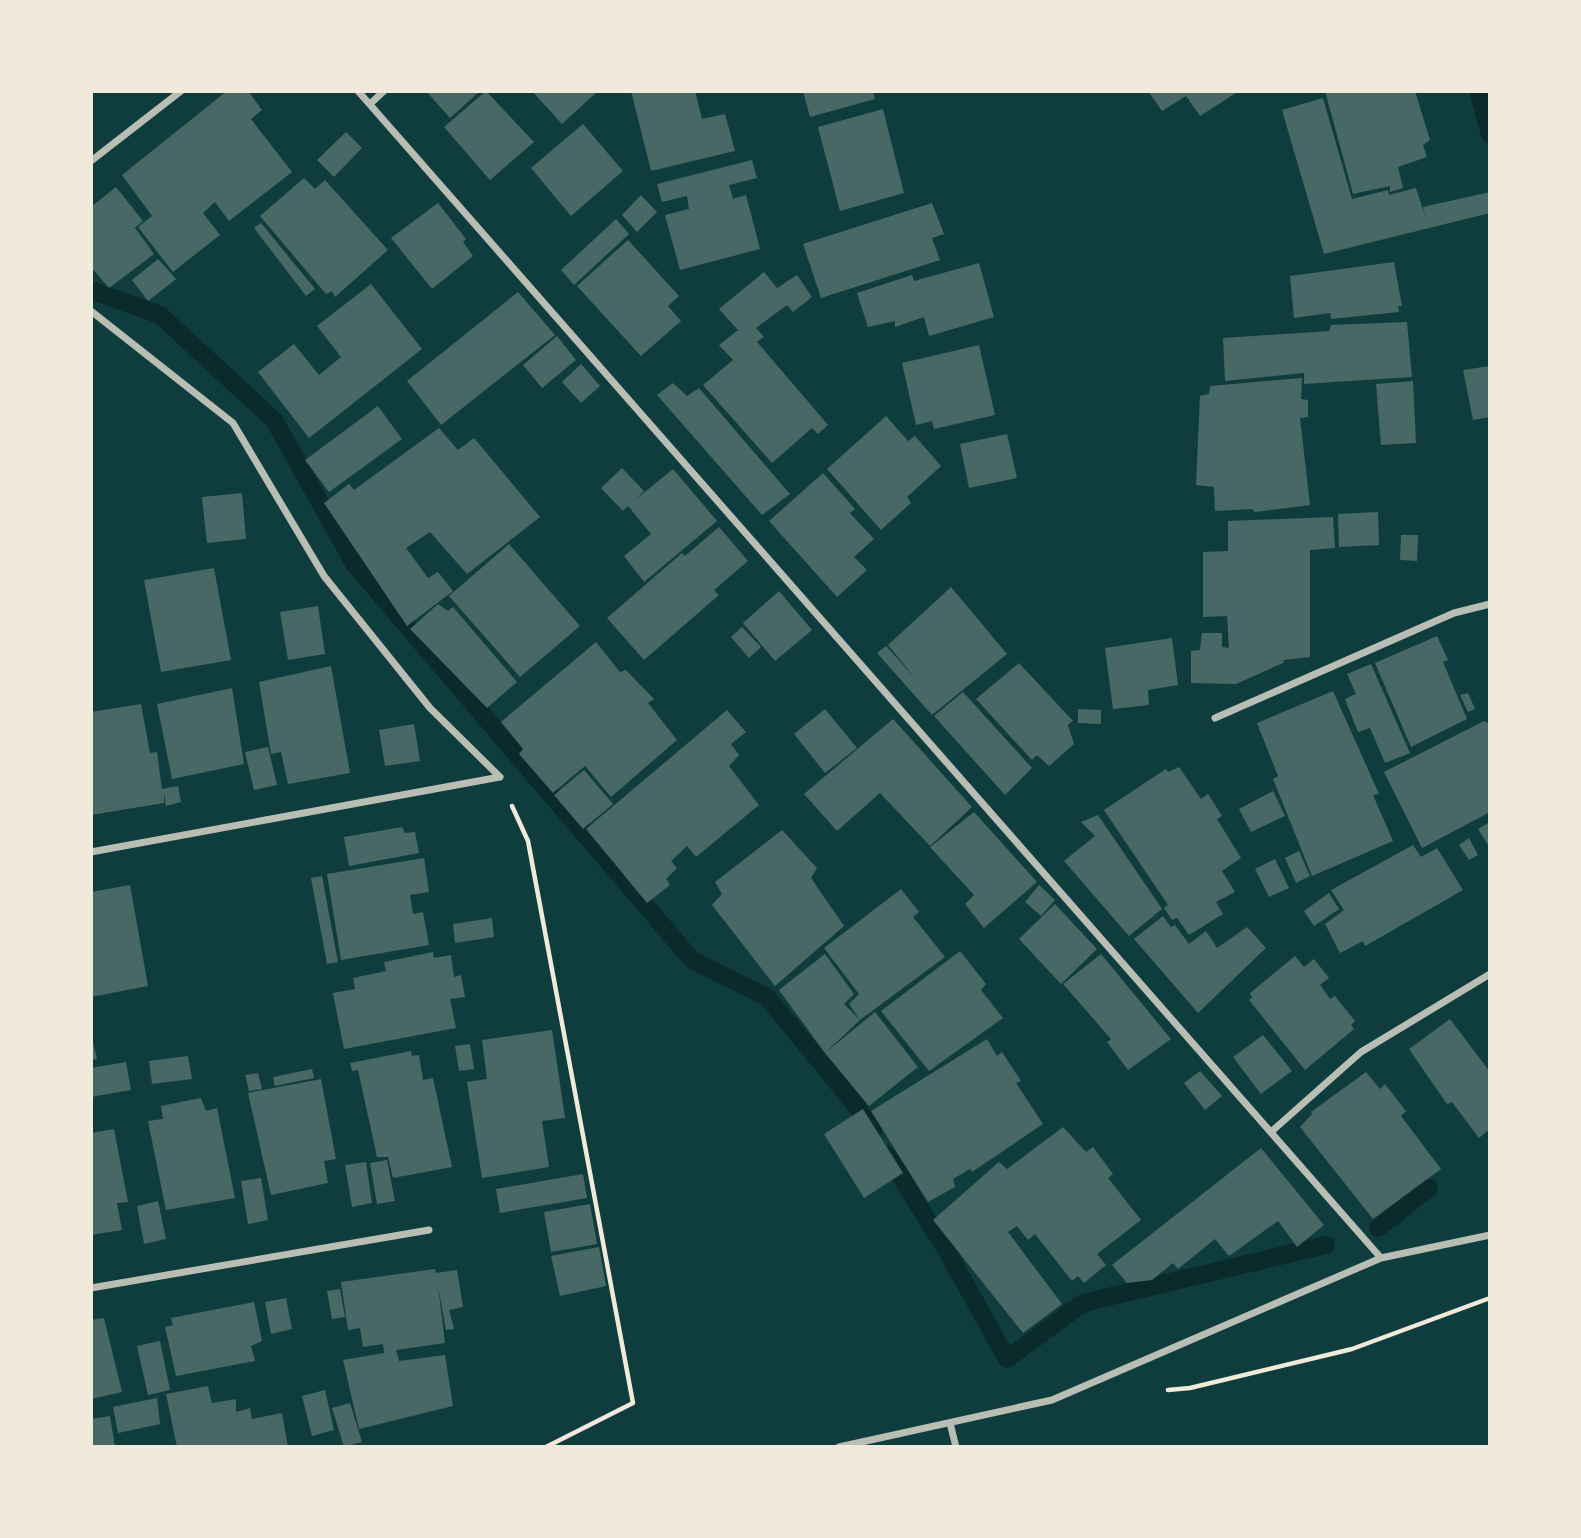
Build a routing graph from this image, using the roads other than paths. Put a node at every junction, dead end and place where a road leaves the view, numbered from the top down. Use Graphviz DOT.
graph roads {
  1 [pos="181,91"];
  2 [pos="358,91"];
  3 [pos="384,91"];
  4 [pos="370,104"];
  5 [pos="91,161"];
  6 [pos="91,311"];
  7 [pos="1490,604"];
  8 [pos="1214,718"];
  9 [pos="91,852"];
  10 [pos="1490,974"];
  11 [pos="1271,1132"];
  12 [pos="429,1230"];
  13 [pos="1490,1235"];
  14 [pos="1381,1258"];
  15 [pos="91,1288"];
  16 [pos="950,1423"];
  17 [pos="955,1444"];
  18 [pos="839,1447"];
  1 -- 5 [label="street"];
  2 -- 4 [label="street"];
  3 -- 4 [label="street"];
  4 -- 11 [label="street"];
  6 -- 9 [label="street"];
  7 -- 8 [label="street"];
  10 -- 11 [label="street"];
  11 -- 14 [label="street"];
  12 -- 15 [label="street"];
  13 -- 14 [label="street"];
  14 -- 16 [label="street"];
  16 -- 17 [label="street"];
  16 -- 18 [label="street"];
}
